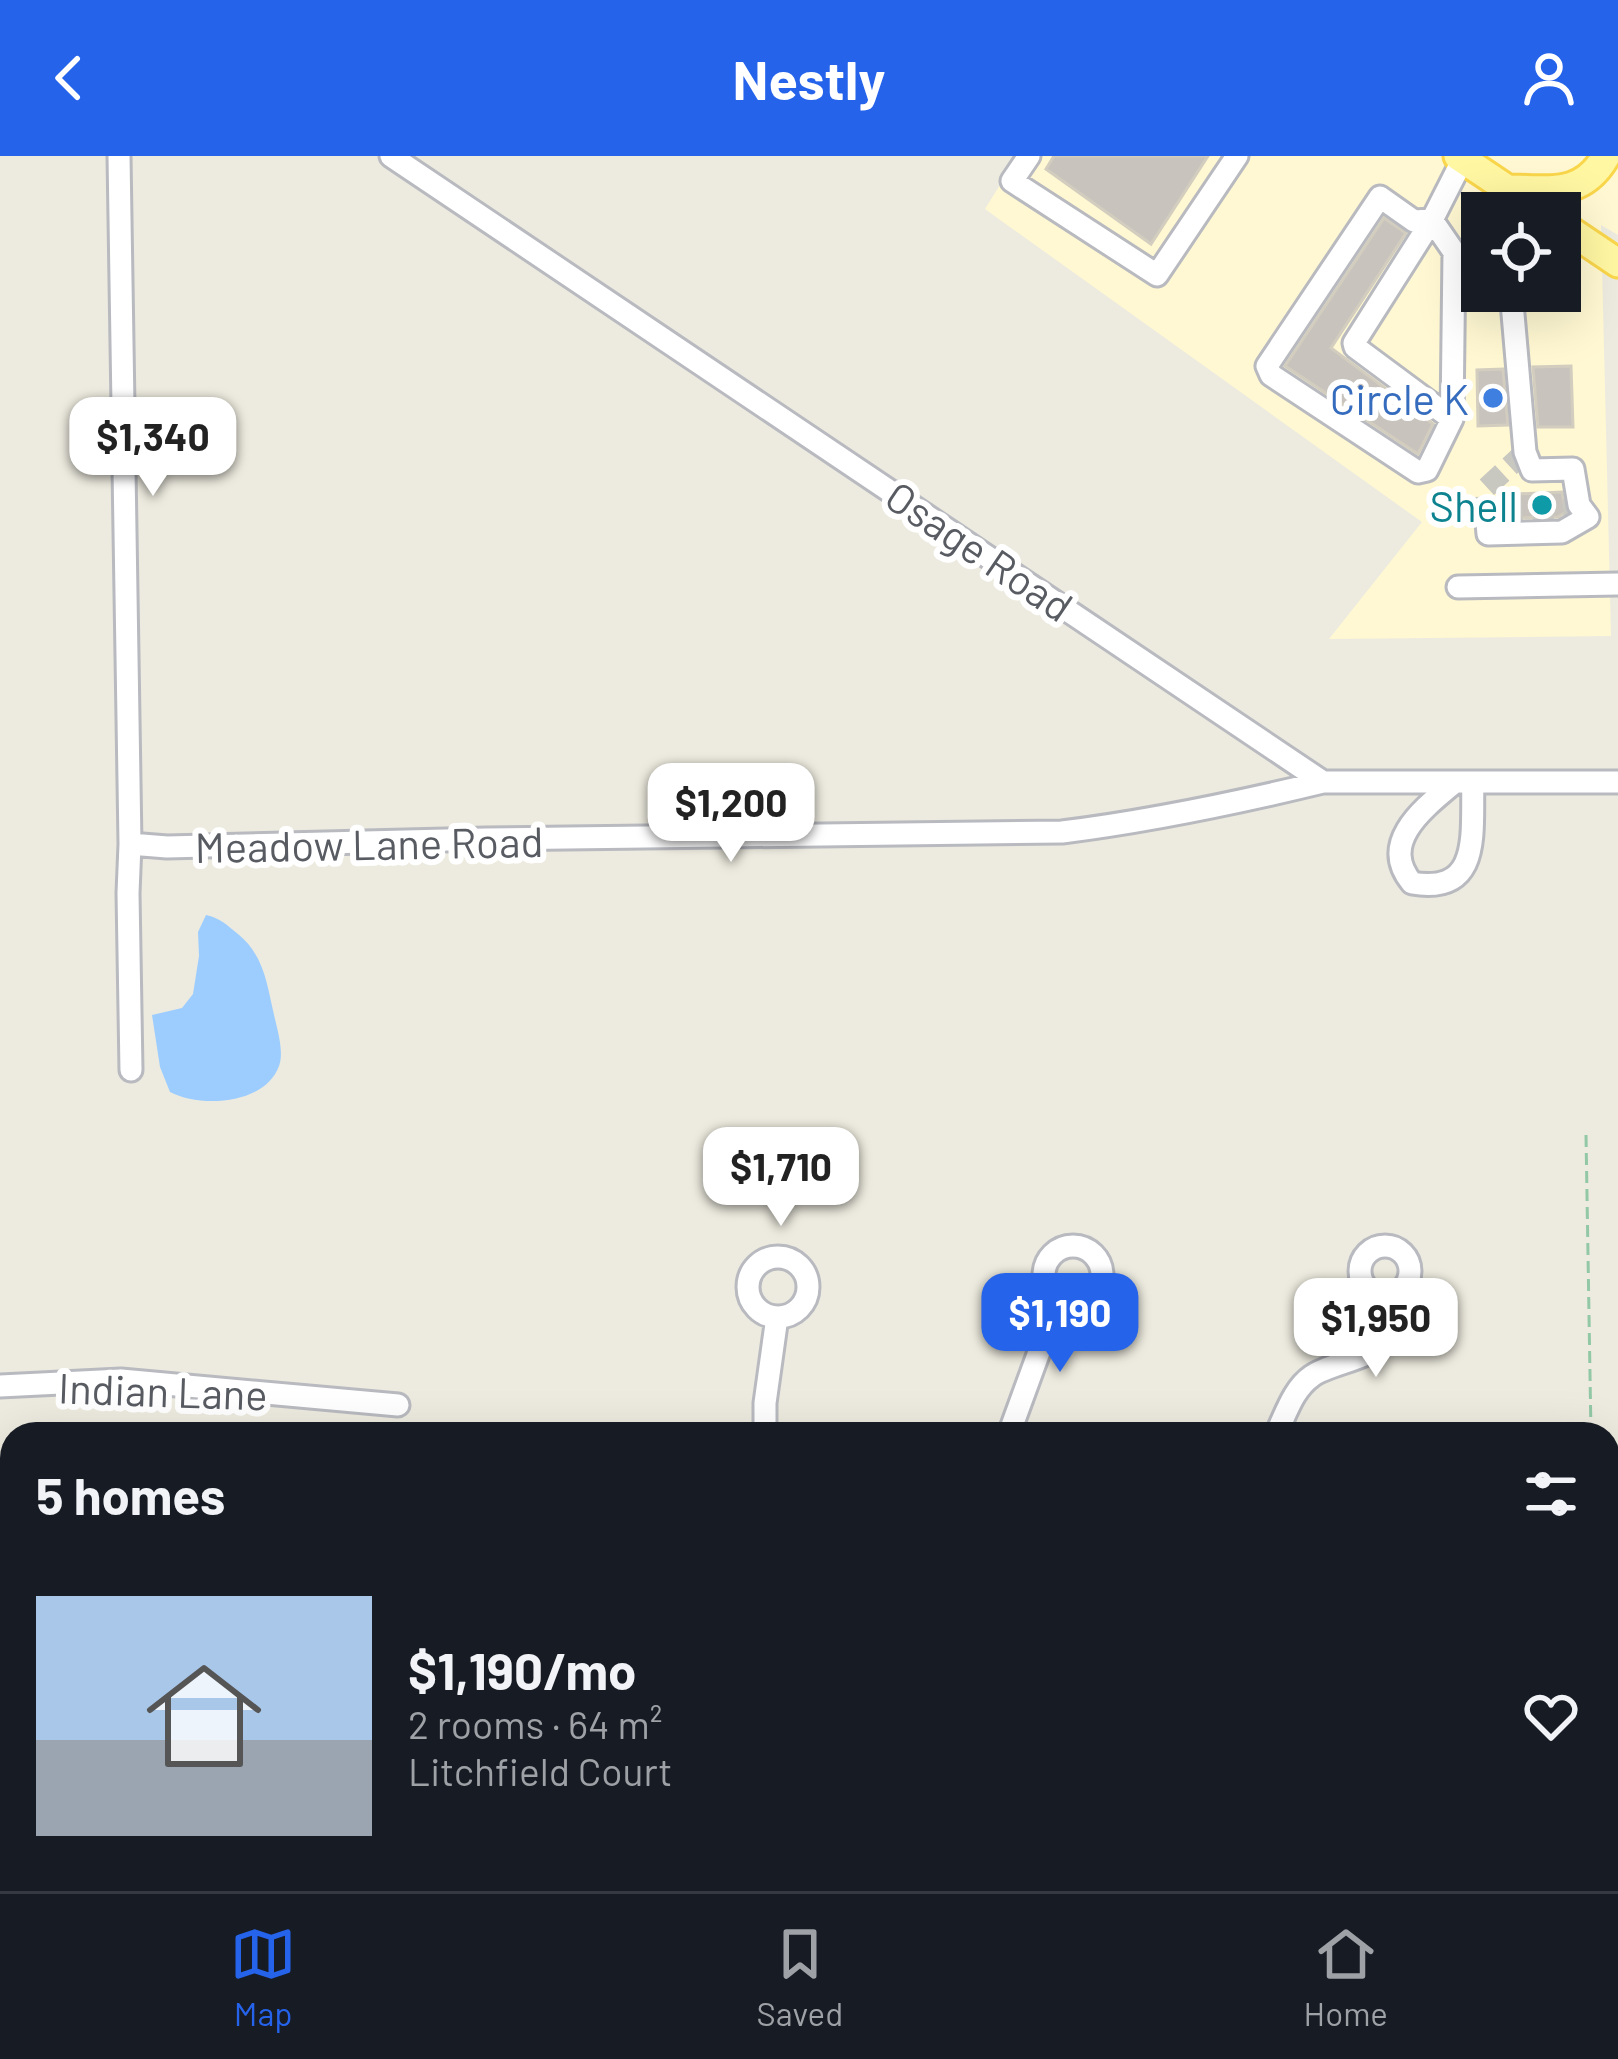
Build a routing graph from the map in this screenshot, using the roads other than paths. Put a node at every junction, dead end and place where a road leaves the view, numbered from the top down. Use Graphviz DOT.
graph roads {
  1 [pos="119,156"];
  2 [pos="392,156"];
  3 [pos="1029,156"];
  4 [pos="1237,156"];
  5 [pos="1606,156"];
  6 [pos="1466,159"];
  7 [pos="1508,189"];
  8 [pos="1512,192"];
  9 [pos="1432,220"];
  10 [pos="1581,238"];
  11 [pos="1618,263"];
  12 [pos="1513,312"];
  13 [pos="1452,419"];
  14 [pos="1486,512"];
  15 [pos="1618,584"];
  16 [pos="1458,586"];
  17 [pos="1323,782"];
  18 [pos="1464,782"];
  19 [pos="1618,782"];
  20 [pos="130,844"];
  21 [pos="131,1070"];
  22 [pos="1390,1296"];
  23 [pos="1058,1300"];
  24 [pos="777,1316"];
  25 [pos="0,1386"];
  26 [pos="398,1405"];
  27 [pos="765,1422"];
  28 [pos="1013,1422"];
  29 [pos="1282,1422"];
  1 -- 20 [label="street"];
  2 -- 17 [label="street, Osage Road"];
  3 -- 4 [label="street"];
  5 -- 7 [label="main road"];
  6 -- 7 [label="main road"];
  6 -- 9 [label="street"];
  7 -- 8 [label="main road"];
  9 -- 13 [label="street"];
  9 -- 13 [label="street"];
  9 -- 13 [label="street"];
  10 -- 11 [label="main road"];
  12 -- 14 [label="street"];
  15 -- 16 [label="street"];
  17 -- 18 [label="street"];
  17 -- 20 [label="street, Meadow Lane Road"];
  18 -- 18 [label="street"];
  18 -- 19 [label="street"];
  20 -- 21 [label="street"];
  22 -- 29 [label="street"];
  23 -- 28 [label="street"];
  24 -- 27 [label="street"];
  25 -- 26 [label="street, Indian Lane"];
}
